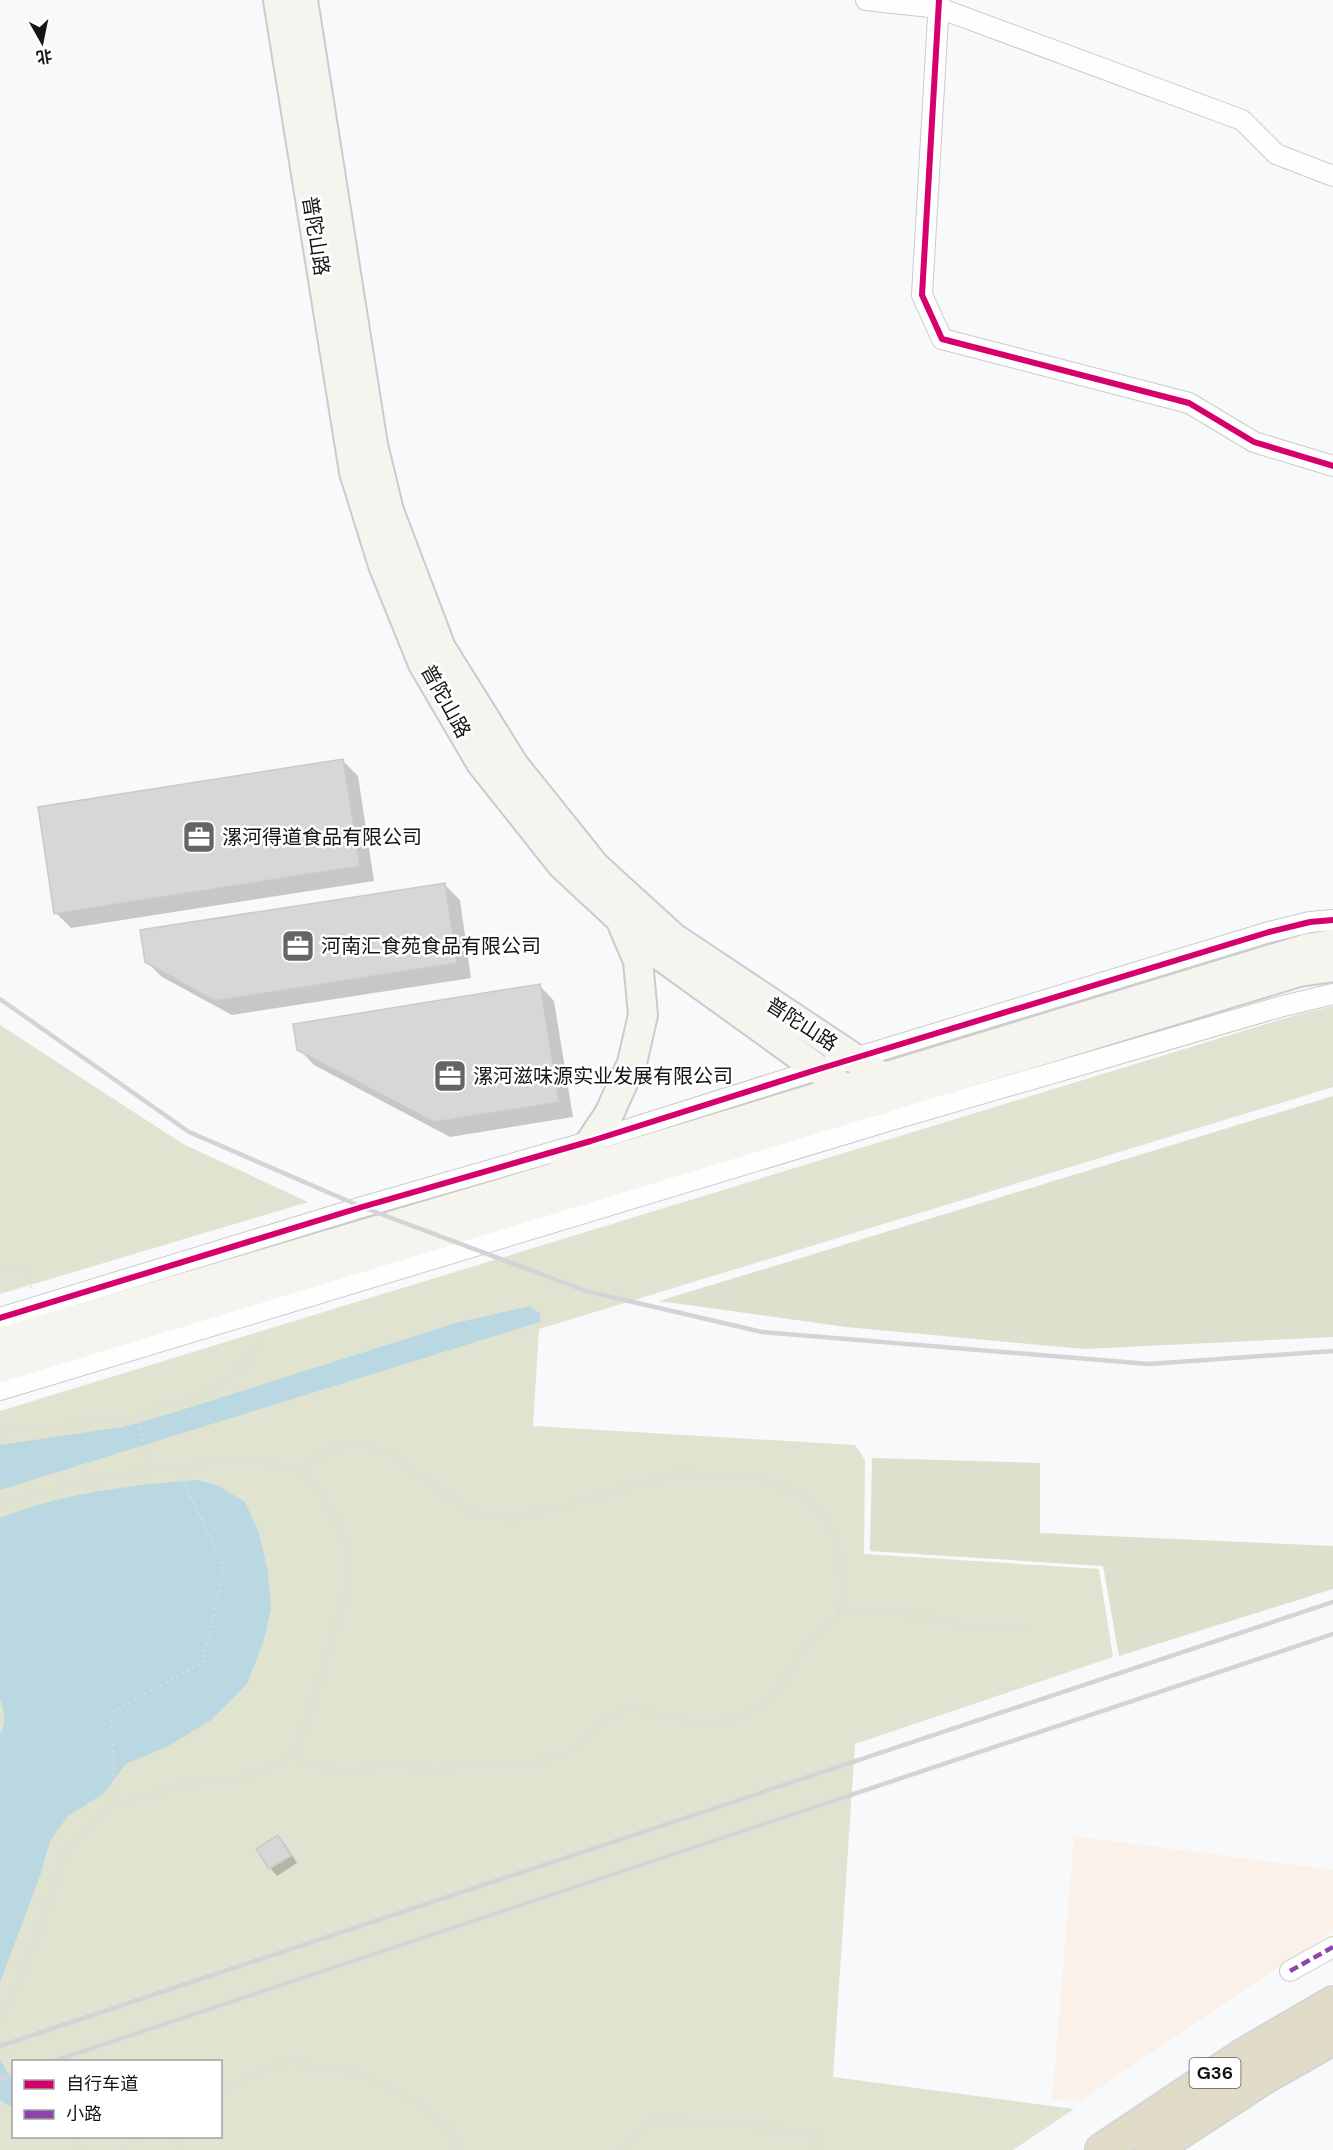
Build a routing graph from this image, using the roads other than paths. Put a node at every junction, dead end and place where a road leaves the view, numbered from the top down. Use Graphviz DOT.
graph roads {
  1 [pos="278,0"];
  2 [pos="303,0"];
  3 [pos="866,0"];
  4 [pos="939,4"];
  5 [pos="1333,176"];
  6 [pos="1333,466"];
  7 [pos="620,918"];
  8 [pos="1333,920"];
  9 [pos="1333,944"];
  10 [pos="1333,967"];
  11 [pos="1333,994"];
  12 [pos="854,1059"];
  13 [pos="819,1069"];
  14 [pos="844,1088"];
  15 [pos="883,1099"];
  16 [pos="591,1141"];
  17 [pos="559,1176"];
  18 [pos="0,1318"];
  19 [pos="0,1342"];
  20 [pos="0,1368"];
  21 [pos="0,1390"];
  22 [pos="1333,1947"];
  23 [pos="1290,1971"];
  24 [pos="1333,2003"];
  25 [pos="1333,2038"];
  26 [pos="1102,2150"];
  27 [pos="1152,2150"];
  1 -- 7 [label="main road, 普陀山路"];
  2 -- 12 [label="main road, 普陀山路"];
  3 -- 4 [label="street"];
  4 -- 5 [label="street"];
  4 -- 6 [label="street"];
  7 -- 13 [label="main road, 普陀山路"];
  7 -- 16 [label="main road"];
  8 -- 12 [label="street"];
  9 -- 15 [label="main road"];
  10 -- 15 [label="main road"];
  11 -- 15 [label="street"];
  12 -- 13 [label="street"];
  12 -- 15 [label="main road, 普陀山路"];
  13 -- 14 [label="main road, 普陀山路"];
  13 -- 16 [label="street"];
  14 -- 15 [label="main road, 普陀山路"];
  14 -- 17 [label="main road"];
  15 -- 20 [label="main road"];
  15 -- 21 [label="street"];
  16 -- 17 [label="main road"];
  16 -- 18 [label="street"];
  17 -- 19 [label="main road"];
  22 -- 23 [label="street"];
  24 -- 26 [label="highway, G36"];
  25 -- 27 [label="highway, G36"];
}
